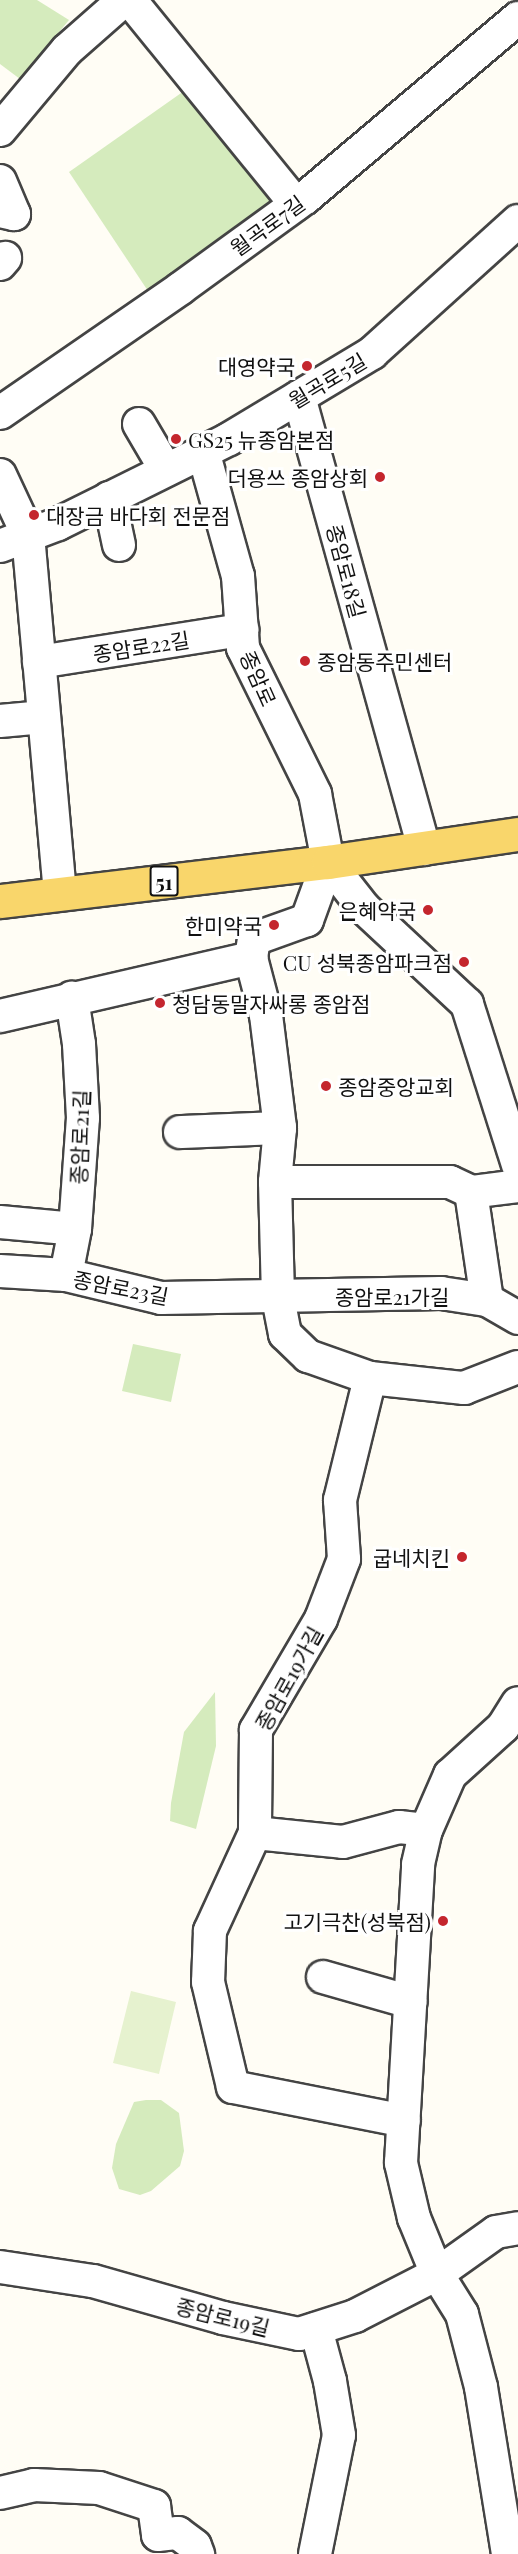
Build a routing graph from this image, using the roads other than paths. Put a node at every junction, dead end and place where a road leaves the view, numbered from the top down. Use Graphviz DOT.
graph roads {
  1 [pos="124,0"];
  2 [pos="130,0"];
  3 [pos="518,18"];
  4 [pos="0,130"];
  5 [pos="0,181"];
  6 [pos="296,204"];
  7 [pos="0,211"];
  8 [pos="518,221"];
  9 [pos="299,397"];
  10 [pos="0,413"];
  11 [pos="139,424"];
  12 [pos="203,452"];
  13 [pos="166,470"];
  14 [pos="0,475"];
  15 [pos="109,498"];
  16 [pos="14,541"];
  17 [pos="119,545"];
  18 [pos="242,630"];
  19 [pos="39,662"];
  20 [pos="45,717"];
  21 [pos="0,721"];
  22 [pos="518,834"];
  23 [pos="424,849"];
  24 [pos="328,862"];
  25 [pos="60,893"];
  26 [pos="0,901"];
  27 [pos="250,958"];
  28 [pos="72,998"];
  29 [pos="0,1016"];
  30 [pos="280,1128"];
  31 [pos="180,1132"];
  32 [pos="518,1166"];
  33 [pos="275,1182"];
  34 [pos="518,1186"];
  35 [pos="471,1192"];
  36 [pos="0,1222"];
  37 [pos="75,1229"];
  38 [pos="0,1271"];
  39 [pos="66,1275"];
  40 [pos="279,1298"];
  41 [pos="487,1300"];
  42 [pos="518,1318"];
  43 [pos="518,1367"];
  44 [pos="370,1378"];
  45 [pos="518,1703"];
  46 [pos="426,1830"];
  47 [pos="255,1833"];
  48 [pos="323,1977"];
  49 [pos="410,2002"];
  50 [pos="404,2121"];
  51 [pos="518,2228"];
  52 [pos="0,2267"];
  53 [pos="437,2274"];
  54 [pos="316,2329"];
  55 [pos="0,2493"];
  56 [pos="154,2545"];
  57 [pos="198,2554"];
  58 [pos="315,2554"];
  59 [pos="508,2554"];
  1 -- 4 [label="street"];
  2 -- 6 [label="street"];
  3 -- 6 [label="street, 월곡로7길"];
  5 -- 7 [label="street"];
  6 -- 10 [label="street, 월곡로7길"];
  8 -- 9 [label="street, 월곡로5길"];
  9 -- 12 [label="street, 월곡로5길"];
  9 -- 23 [label="street, 종암로18길"];
  11 -- 13 [label="street"];
  12 -- 13 [label="street, 월곡로5길"];
  12 -- 18 [label="street, 종암로"];
  13 -- 15 [label="street, 월곡로5길"];
  14 -- 16 [label="street"];
  15 -- 16 [label="street, 월곡로5길"];
  15 -- 17 [label="street"];
  16 -- 19 [label="street"];
  18 -- 19 [label="street, 종암로22길"];
  18 -- 24 [label="street, 종암로"];
  19 -- 20 [label="street"];
  20 -- 21 [label="street"];
  20 -- 25 [label="street"];
  22 -- 23 [label="main road, 51"];
  23 -- 24 [label="main road, 51"];
  24 -- 25 [label="main road, 51"];
  24 -- 27 [label="street"];
  24 -- 32 [label="street"];
  25 -- 26 [label="main road, 51"];
  27 -- 28 [label="street"];
  27 -- 30 [label="street"];
  28 -- 29 [label="street"];
  28 -- 37 [label="street, 종암로21길"];
  30 -- 31 [label="street"];
  30 -- 33 [label="street"];
  33 -- 35 [label="street"];
  33 -- 40 [label="street"];
  34 -- 35 [label="street"];
  35 -- 41 [label="street"];
  36 -- 37 [label="street"];
  37 -- 39 [label="street, 종암로21길"];
  38 -- 39 [label="street, 종암로23길"];
  39 -- 40 [label="street, 종암로23길"];
  40 -- 41 [label="street, 종암로21가길"];
  40 -- 44 [label="street"];
  41 -- 42 [label="street"];
  43 -- 44 [label="street"];
  44 -- 47 [label="street, 종암로19가길"];
  45 -- 46 [label="street"];
  46 -- 47 [label="street"];
  46 -- 49 [label="street"];
  47 -- 50 [label="street, 종암로19가길"];
  48 -- 49 [label="street"];
  49 -- 50 [label="street"];
  50 -- 53 [label="street"];
  51 -- 53 [label="street, 종암로19길"];
  52 -- 54 [label="street, 종암로19길"];
  53 -- 54 [label="street, 종암로19길"];
  53 -- 59 [label="street"];
  54 -- 58 [label="street"];
  55 -- 56 [label="street"];
  56 -- 57 [label="street"];
}
